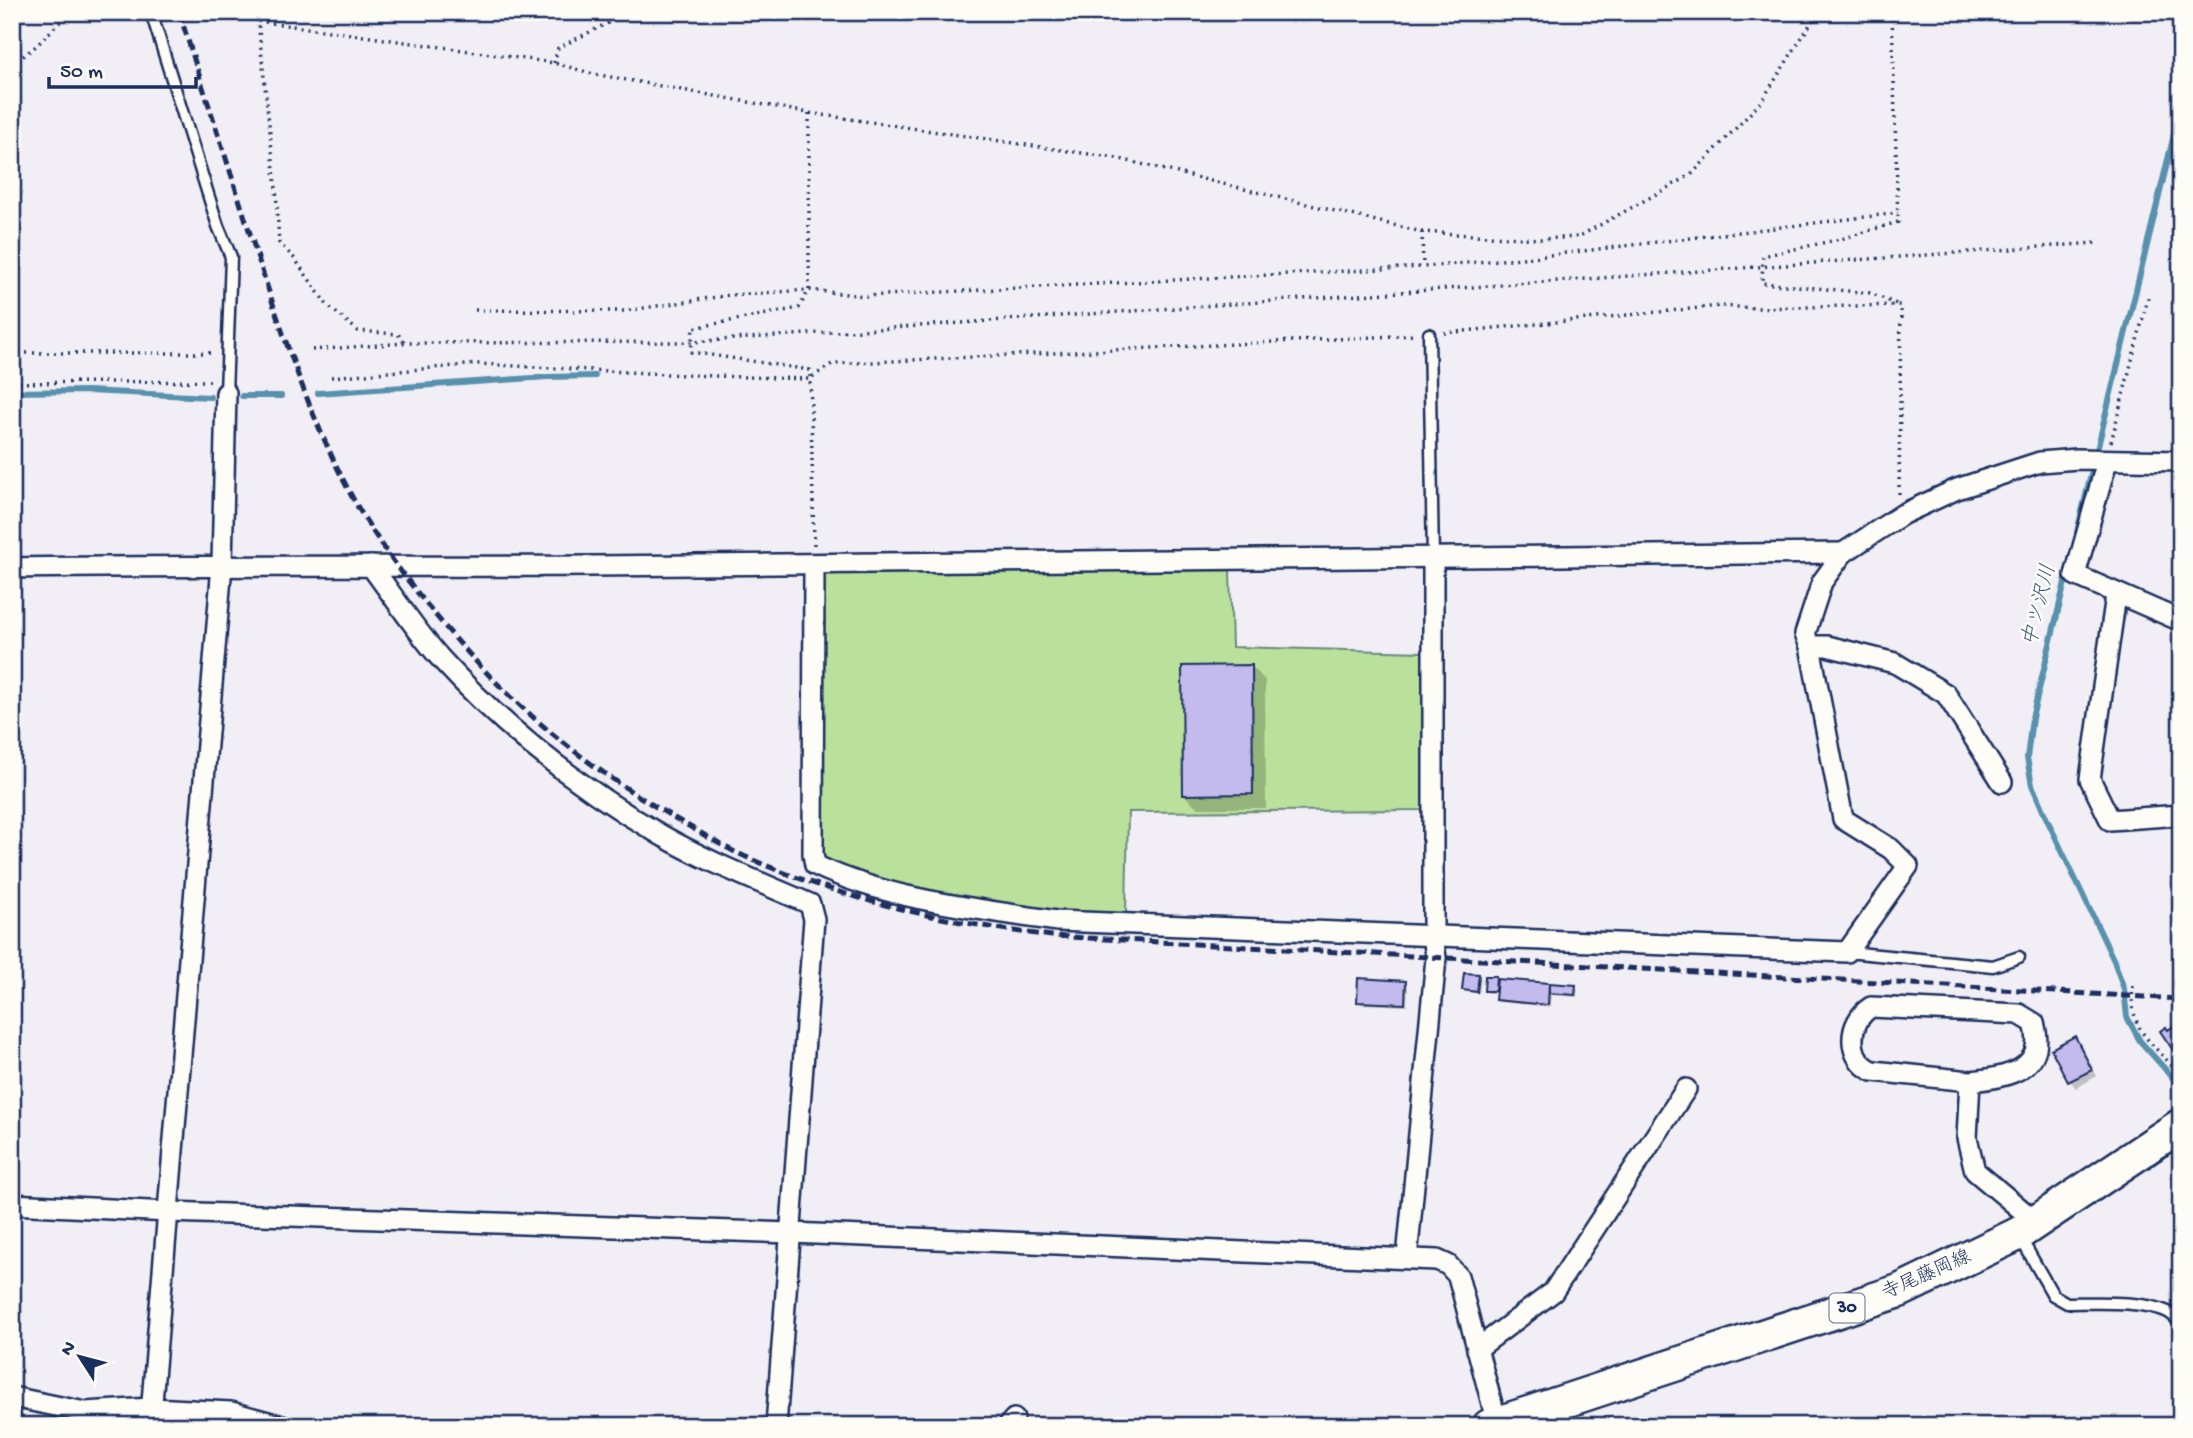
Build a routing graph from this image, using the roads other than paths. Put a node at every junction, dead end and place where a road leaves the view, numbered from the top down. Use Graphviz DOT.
graph roads {
  1 [pos="151,12"];
  2 [pos="1429,334"];
  3 [pos="225,387"];
  4 [pos="2106,461"];
  5 [pos="2181,461"];
  6 [pos="1843,553"];
  7 [pos="1433,559"];
  8 [pos="814,564"];
  9 [pos="222,565"];
  10 [pos="371,566"];
  11 [pos="12,568"];
  12 [pos="2116,595"];
  13 [pos="2181,621"];
  14 [pos="1810,646"];
  15 [pos="2002,782"];
  16 [pos="2181,815"];
  17 [pos="1433,936"];
  18 [pos="1847,952"];
  19 [pos="2019,957"];
  20 [pos="1970,1081"];
  21 [pos="1686,1089"];
  22 [pos="2178,1126"];
  23 [pos="12,1204"];
  24 [pos="169,1212"];
  25 [pos="2027,1228"];
  26 [pos="791,1233"];
  27 [pos="1407,1258"];
  28 [pos="2181,1323"];
  29 [pos="1477,1349"];
  30 [pos="12,1397"];
  31 [pos="150,1417"];
  32 [pos="1493,1424"];
  33 [pos="283,1426"];
  34 [pos="776,1426"];
  1 -- 3 [label="lane"];
  2 -- 7 [label="lane"];
  3 -- 9 [label="street"];
  4 -- 5 [label="street"];
  4 -- 6 [label="street"];
  4 -- 12 [label="street"];
  6 -- 7 [label="street"];
  6 -- 14 [label="street"];
  7 -- 8 [label="street"];
  7 -- 17 [label="street"];
  8 -- 10 [label="street"];
  8 -- 17 [label="street"];
  9 -- 10 [label="street"];
  9 -- 11 [label="street"];
  9 -- 24 [label="street"];
  10 -- 26 [label="street"];
  12 -- 13 [label="street"];
  12 -- 16 [label="street"];
  14 -- 15 [label="street"];
  14 -- 18 [label="street"];
  17 -- 18 [label="street"];
  17 -- 27 [label="street"];
  18 -- 19 [label="lane"];
  20 -- 20 [label="street"];
  20 -- 25 [label="street"];
  21 -- 29 [label="street"];
  22 -- 25 [label="main road, 寺尾藤岡線 / 30"];
  23 -- 24 [label="street"];
  24 -- 26 [label="street"];
  24 -- 31 [label="street"];
  25 -- 28 [label="lane"];
  25 -- 32 [label="main road, 寺尾藤岡線 / 30"];
  26 -- 27 [label="street"];
  26 -- 34 [label="street"];
  27 -- 29 [label="street"];
  29 -- 32 [label="street"];
  30 -- 31 [label="street"];
  31 -- 33 [label="street"];
}
